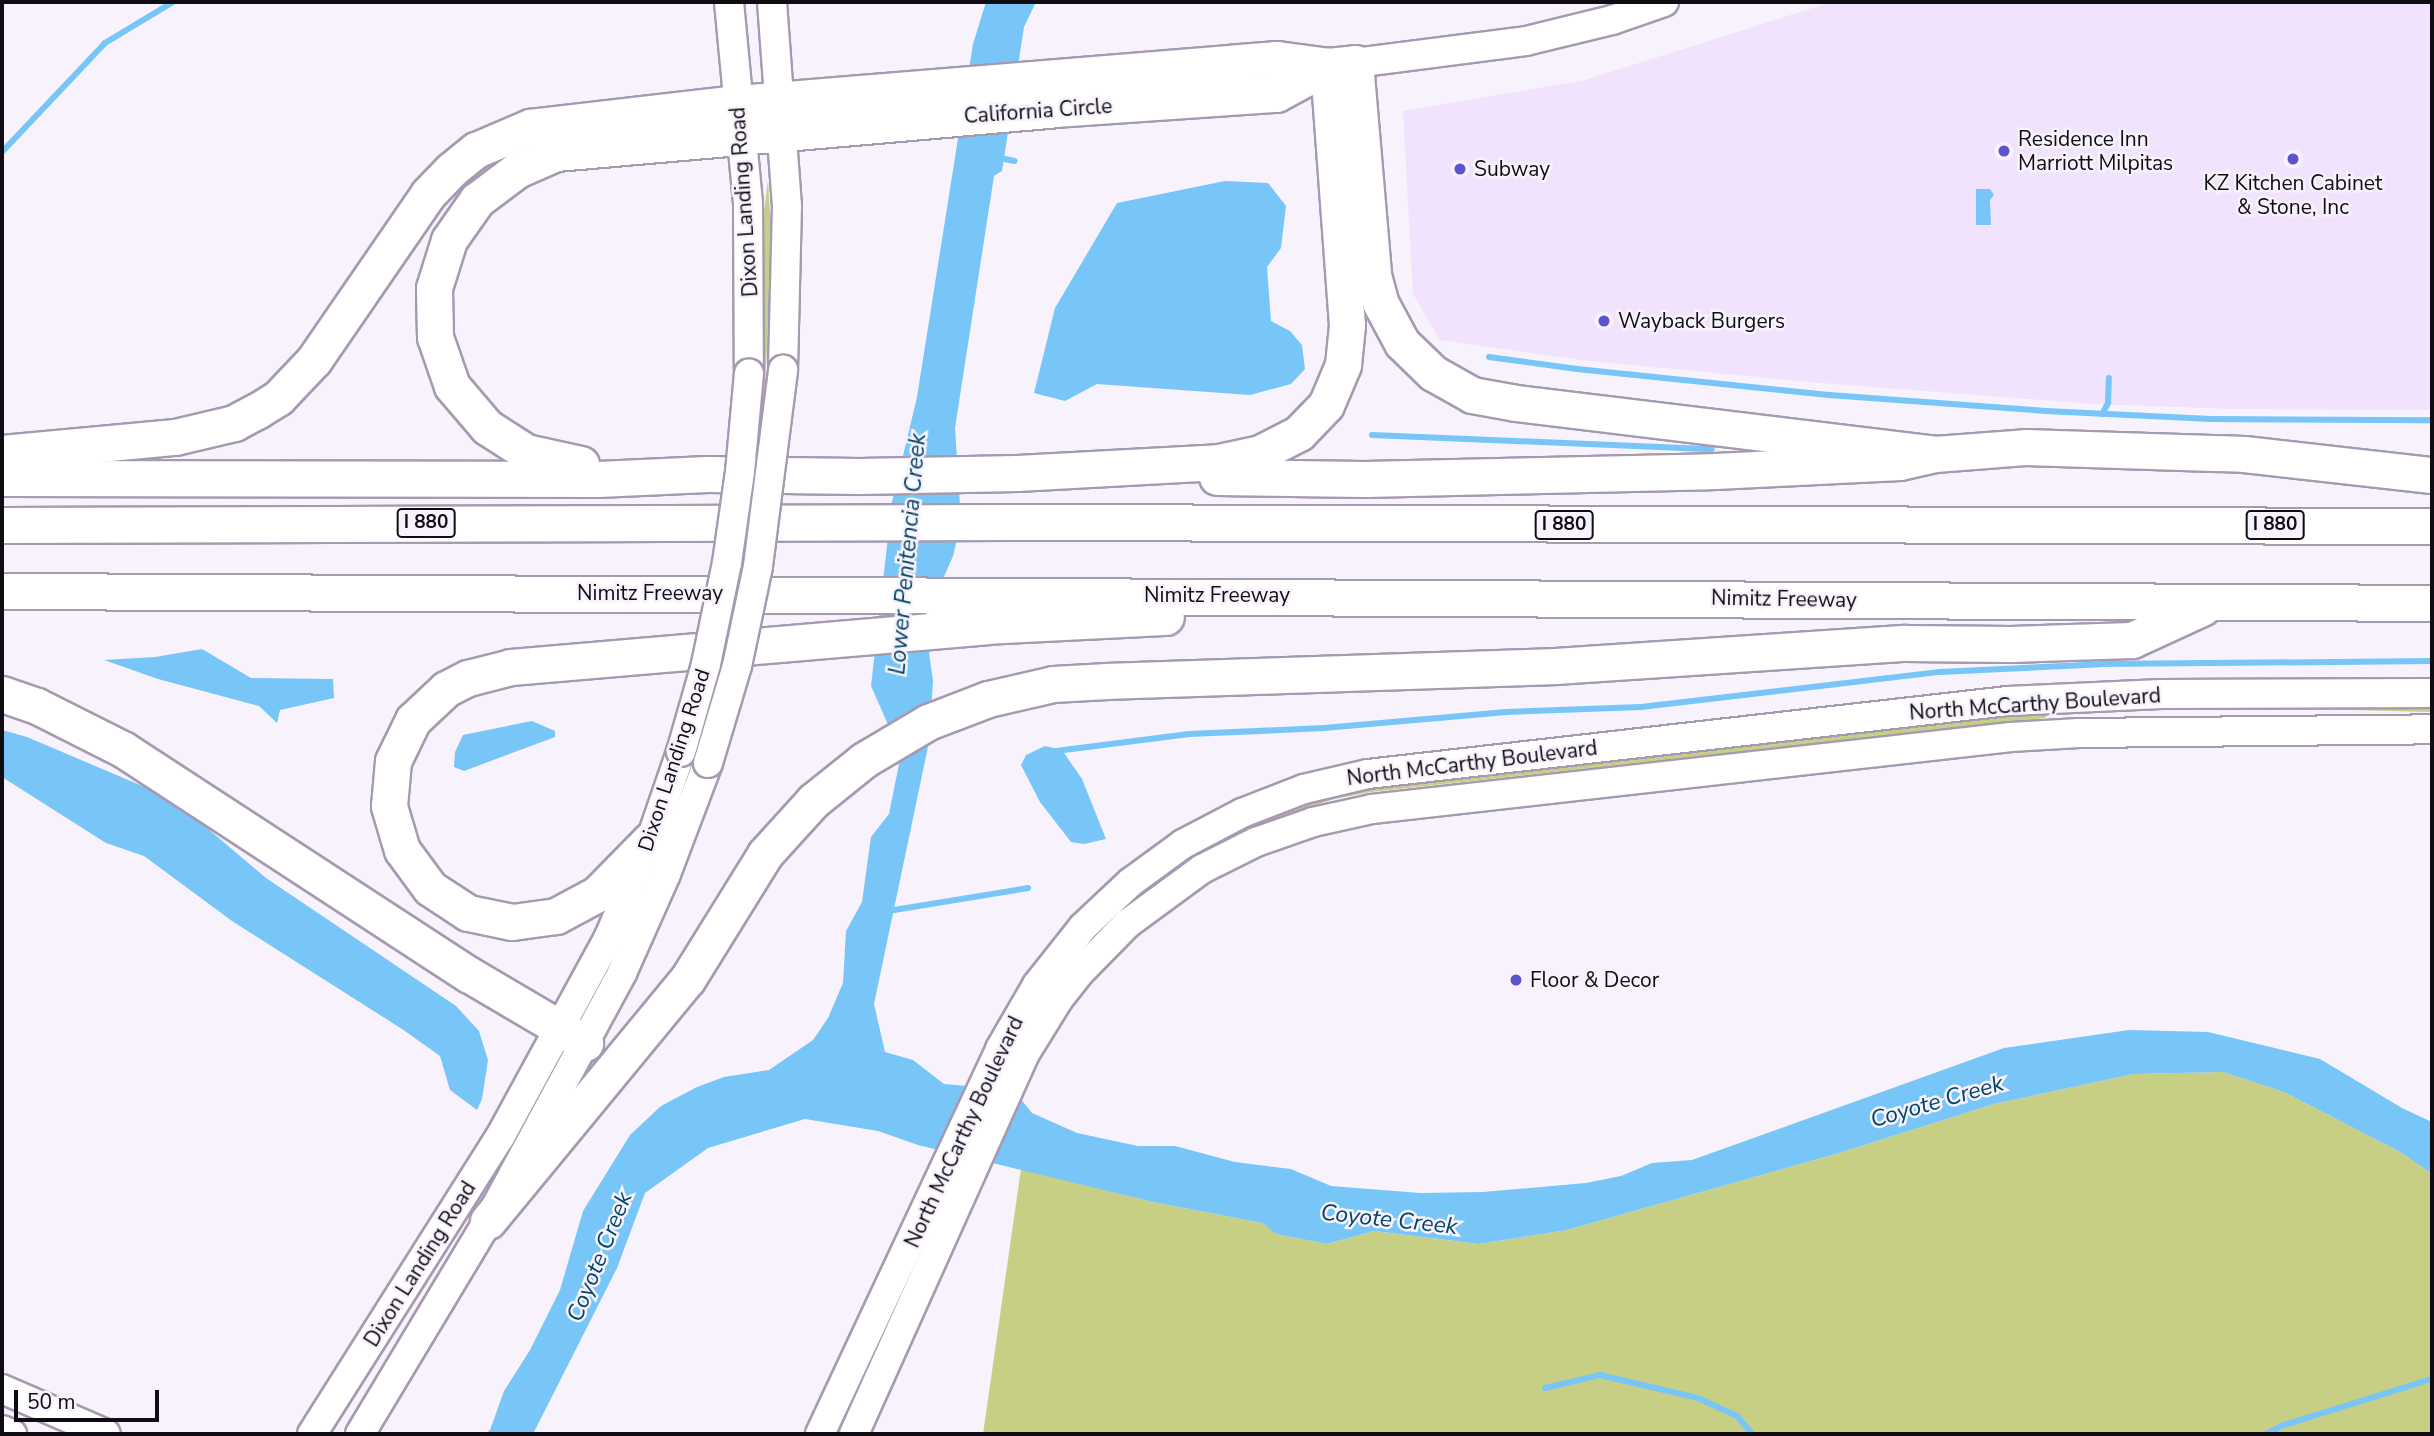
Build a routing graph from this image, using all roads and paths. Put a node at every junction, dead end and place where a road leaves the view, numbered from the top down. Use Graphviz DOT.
graph roads {
  1 [pos="729,2"];
  2 [pos="772,2"];
  3 [pos="1664,2"];
  4 [pos="1341,65"];
  5 [pos="781,116"];
  6 [pos="740,119"];
  7 [pos="2,453"];
  8 [pos="1935,454"];
  9 [pos="1017,473"];
  10 [pos="707,474"];
  11 [pos="2432,475"];
  12 [pos="2,478"];
  13 [pos="2,525"];
  14 [pos="2432,526"];
  15 [pos="2,591"];
  16 [pos="2432,603"];
  17 [pos="2210,604"];
  18 [pos="998,610"];
  19 [pos="2432,693"];
  20 [pos="2,694"];
  21 [pos="1776,727"];
  22 [pos="2432,729"];
  23 [pos="1782,762"];
  24 [pos="651,839"];
  25 [pos="572,1036"];
  26 [pos="1013,1050"];
  27 [pos="488,1221"];
  28 [pos="2,1389"];
  29 [pos="2,1430"];
  30 [pos="12,1434"];
  31 [pos="106,1434"];
  32 [pos="312,1434"];
  33 [pos="360,1434"];
  34 [pos="820,1434"];
  35 [pos="854,1434"];
  1 -- 6 [label="main road, Dixon Landing Road"];
  2 -- 5 [label="main road, Dixon Landing Road"];
  3 -- 4 [label="main road, California Circle"];
  4 -- 5 [label="highway, California Circle"];
  4 -- 8 [label="highway"];
  4 -- 9 [label="highway"];
  5 -- 6 [label="highway, California Circle"];
  5 -- 25 [label="main road, Dixon Landing Road, bridge"];
  6 -- 7 [label="highway"];
  6 -- 10 [label="highway"];
  6 -- 24 [label="main road, Dixon Landing Road, bridge"];
  8 -- 9 [label="highway"];
  8 -- 11 [label="highway"];
  9 -- 10 [label="highway"];
  10 -- 12 [label="highway"];
  13 -- 14 [label="highway, I 880"];
  15 -- 18 [label="highway, Nimitz Freeway"];
  16 -- 17 [label="highway, Nimitz Freeway"];
  17 -- 18 [label="highway, Nimitz Freeway"];
  17 -- 27 [label="highway"];
  18 -- 24 [label="highway"];
  19 -- 21 [label="main road, North McCarthy Boulevard"];
  20 -- 25 [label="highway"];
  21 -- 23 [label="main road"];
  21 -- 26 [label="main road, North McCarthy Boulevard"];
  22 -- 23 [label="main road, North McCarthy Boulevard"];
  23 -- 26 [label="main road, North McCarthy Boulevard"];
  24 -- 25 [label="main road, Dixon Landing Road"];
  25 -- 27 [label="main road, Dixon Landing Road"];
  25 -- 32 [label="main road, Dixon Landing Road"];
  26 -- 34 [label="main road, North McCarthy Boulevard"];
  26 -- 35 [label="main road, North McCarthy Boulevard"];
  27 -- 33 [label="main road, Dixon Landing Road"];
  28 -- 31 [label="main road"];
  29 -- 30 [label="main road"];
}
